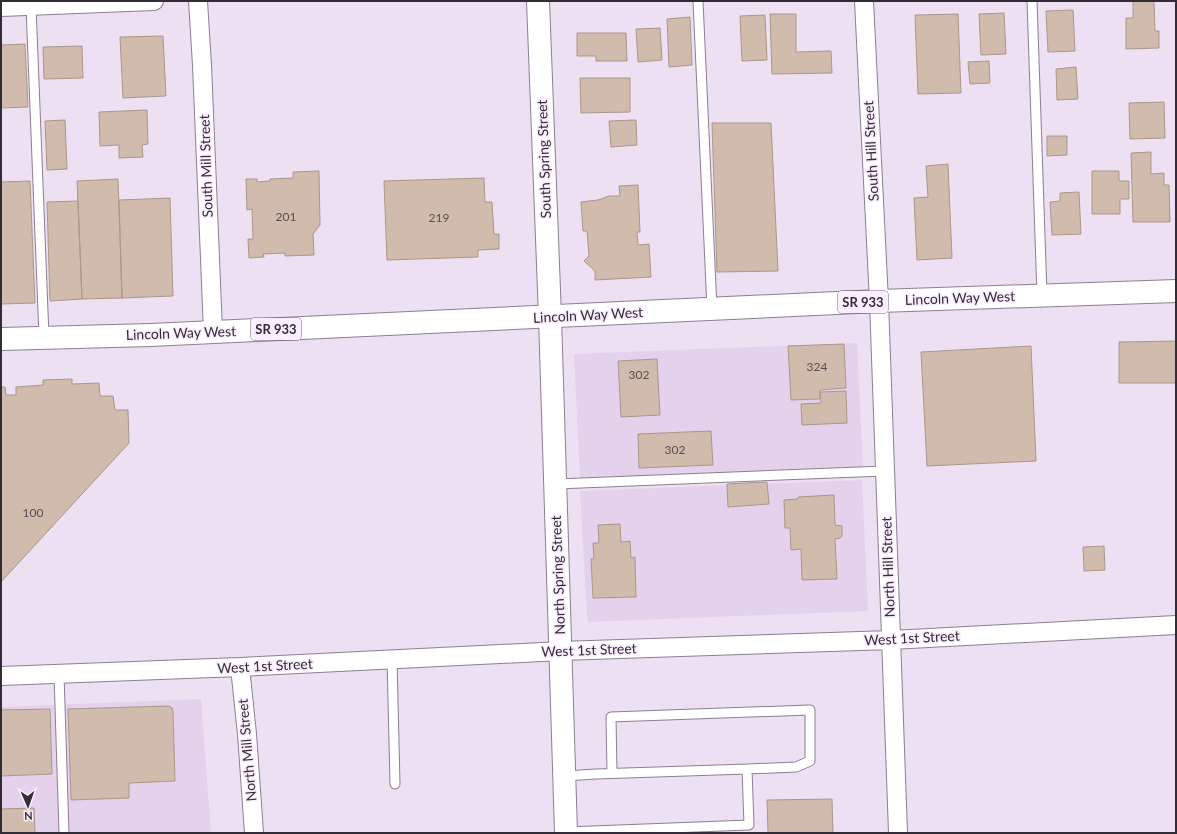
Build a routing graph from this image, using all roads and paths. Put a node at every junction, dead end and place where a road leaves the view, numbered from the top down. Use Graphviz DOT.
graph roads {
  1 [pos="154,1"];
  2 [pos="198,1"];
  3 [pos="538,1"];
  4 [pos="698,1"];
  5 [pos="864,1"];
  6 [pos="1032,1"];
  7 [pos="31,6"];
  8 [pos="1,7"];
  9 [pos="1176,292"];
  10 [pos="1042,295"];
  11 [pos="879,301"];
  12 [pos="712,309"];
  13 [pos="550,317"];
  14 [pos="213,332"];
  15 [pos="44,337"];
  16 [pos="1,339"];
  17 [pos="885,471"];
  18 [pos="556,484"];
  19 [pos="1176,625"];
  20 [pos="891,640"];
  21 [pos="561,651"];
  22 [pos="392,659"];
  23 [pos="240,667"];
  24 [pos="59,674"];
  25 [pos="1,676"];
  26 [pos="747,769"];
  27 [pos="612,773"];
  28 [pos="565,776"];
  29 [pos="395,784"];
  30 [pos="566,832"];
  31 [pos="64,833"];
  32 [pos="254,833"];
  33 [pos="898,833"];
  1 -- 7 [label="street"];
  2 -- 14 [label="street, South Mill Street"];
  3 -- 13 [label="main road, South Spring Street"];
  4 -- 12 [label="lane"];
  5 -- 11 [label="street, South Hill Street"];
  6 -- 10 [label="lane"];
  7 -- 8 [label="street"];
  7 -- 15 [label="lane"];
  9 -- 10 [label="main road, Lincoln Way West / SR 933"];
  10 -- 11 [label="main road, Lincoln Way West / SR 933"];
  11 -- 12 [label="main road, Lincoln Way West / SR 933"];
  11 -- 17 [label="street, North Hill Street"];
  12 -- 13 [label="main road, Lincoln Way West / SR 933"];
  13 -- 14 [label="main road, Lincoln Way West / SR 933"];
  13 -- 18 [label="main road, North Spring Street"];
  14 -- 15 [label="main road, Lincoln Way West / SR 933"];
  15 -- 16 [label="main road, Lincoln Way West / SR 933"];
  17 -- 18 [label="lane"];
  17 -- 20 [label="street, North Hill Street"];
  18 -- 21 [label="main road, North Spring Street"];
  19 -- 20 [label="street, West 1st Street"];
  20 -- 21 [label="street, West 1st Street"];
  20 -- 33 [label="street, North Hill Street"];
  21 -- 22 [label="street, West 1st Street"];
  21 -- 28 [label="main road, North Spring Street"];
  22 -- 23 [label="street, West 1st Street"];
  22 -- 29 [label="lane"];
  23 -- 24 [label="street, West 1st Street"];
  23 -- 32 [label="street, North Mill Street"];
  24 -- 25 [label="street, West 1st Street"];
  24 -- 31 [label="lane"];
  26 -- 27 [label="lane"];
  26 -- 27 [label="lane"];
  26 -- 30 [label="lane"];
  27 -- 28 [label="lane"];
  28 -- 30 [label="main road, North Spring Street"];
}
